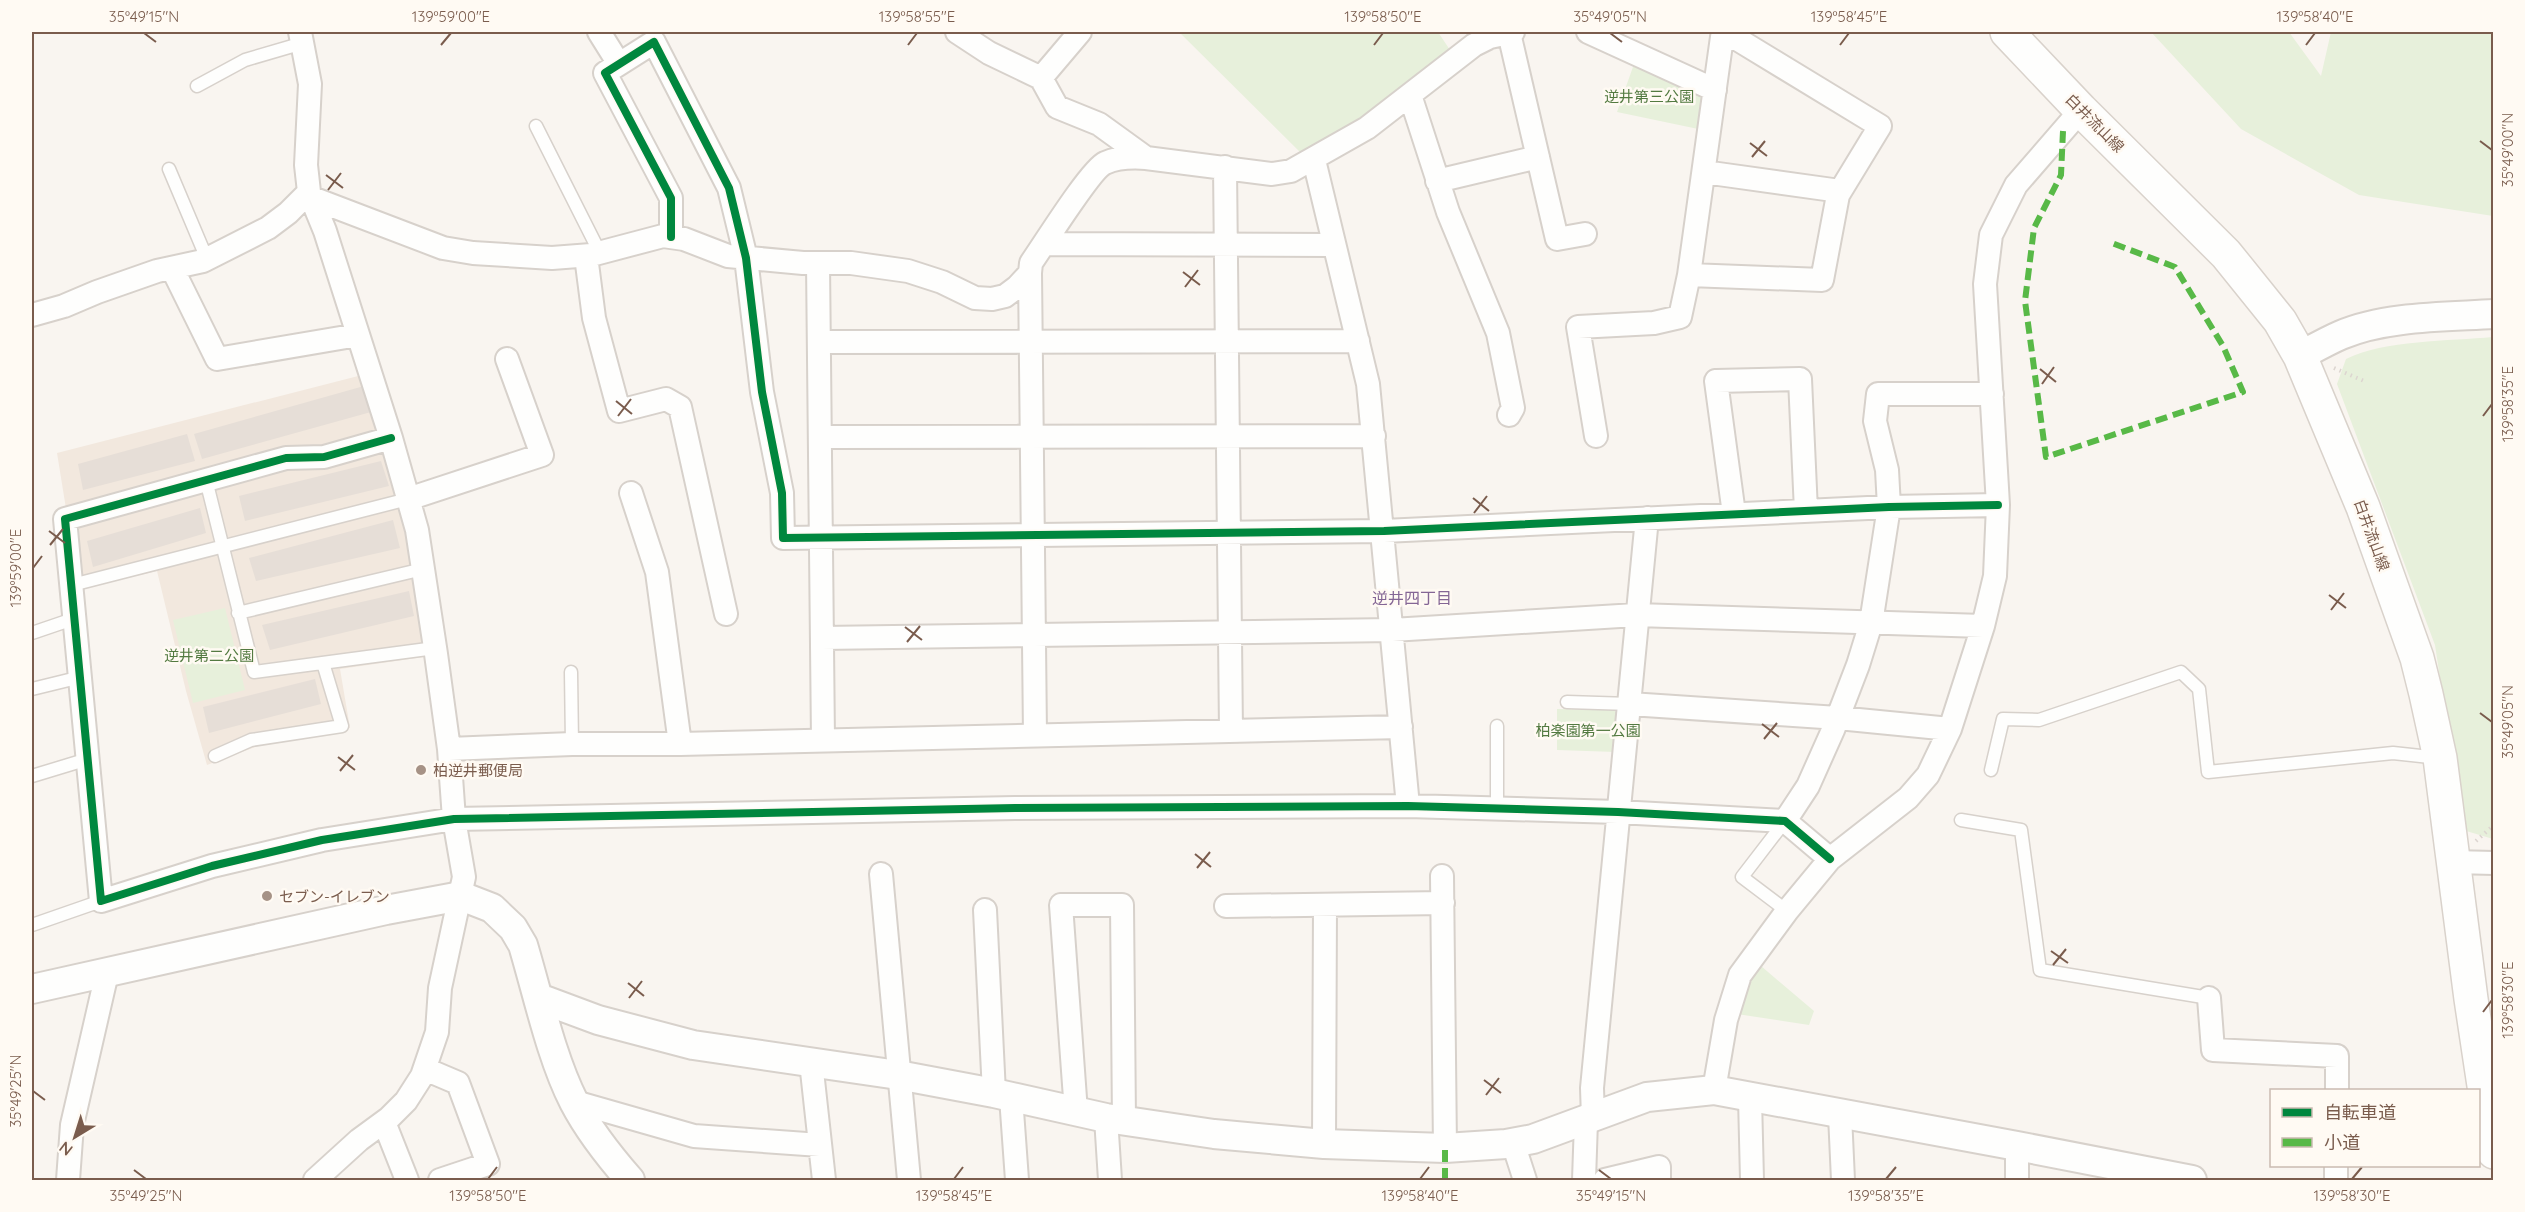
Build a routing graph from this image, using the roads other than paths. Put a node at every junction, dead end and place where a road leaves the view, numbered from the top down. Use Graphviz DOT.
graph roads {
  1 [pos="599,32"];
  2 [pos="957,32"];
  3 [pos="1080,32"];
  4 [pos="1511,32"];
  5 [pos="1588,32"];
  6 [pos="2007,32"];
  7 [pos="302,37"];
  8 [pos="619,64"];
  9 [pos="1041,78"];
  10 [pos="197,86"];
  11 [pos="1715,90"];
  12 [pos="1410,95"];
  13 [pos="2081,110"];
  14 [pos="536,126"];
  15 [pos="1538,157"];
  16 [pos="1146,158"];
  17 [pos="1314,160"];
  18 [pos="1225,167"];
  19 [pos="169,169"];
  20 [pos="1704,172"];
  21 [pos="1437,181"];
  22 [pos="1840,191"];
  23 [pos="310,195"];
  24 [pos="1585,234"];
  25 [pos="671,237"];
  26 [pos="1044,244"];
  27 [pos="1333,245"];
  28 [pos="1226,246"];
  29 [pos="593,254"];
  30 [pos="746,258"];
  31 [pos="207,259"];
  32 [pos="818,263"];
  33 [pos="172,268"];
  34 [pos="1030,273"];
  35 [pos="1689,275"];
  36 [pos="2493,314"];
  37 [pos="32,315"];
  38 [pos="358,335"];
  39 [pos="1030,341"];
  40 [pos="1227,341"];
  41 [pos="1358,341"];
  42 [pos="819,342"];
  43 [pos="2300,356"];
  44 [pos="507,359"];
  45 [pos="1992,394"];
  46 [pos="1509,415"];
  47 [pos="1374,436"];
  48 [pos="1596,436"];
  49 [pos="820,437"];
  50 [pos="1032,437"];
  51 [pos="1228,437"];
  52 [pos="391,438"];
  53 [pos="206,480"];
  54 [pos="630,493"];
  55 [pos="408,499"];
  56 [pos="1998,505"];
  57 [pos="1889,507"];
  58 [pos="1806,511"];
  59 [pos="1734,514"];
  60 [pos="1647,518"];
  61 [pos="1384,531"];
  62 [pos="1229,532"];
  63 [pos="1033,534"];
  64 [pos="821,537"];
  65 [pos="221,547"];
  66 [pos="423,569"];
  67 [pos="72,585"];
  68 [pos="238,613"];
  69 [pos="726,614"];
  70 [pos="1636,615"];
  71 [pos="76,618"];
  72 [pos="1871,622"];
  73 [pos="1983,626"];
  74 [pos="1392,630"];
  75 [pos="32,633"];
  76 [pos="1230,633"];
  77 [pos="1034,635"];
  78 [pos="822,638"];
  79 [pos="435,648"];
  80 [pos="323,663"];
  81 [pos="571,672"];
  82 [pos="81,677"];
  83 [pos="32,689"];
  84 [pos="1567,702"];
  85 [pos="1630,704"];
  86 [pos="1838,718"];
  87 [pos="1497,726"];
  88 [pos="1401,727"];
  89 [pos="1950,729"];
  90 [pos="1231,731"];
  91 [pos="1035,735"];
  92 [pos="823,740"];
  93 [pos="572,744"];
  94 [pos="680,744"];
  95 [pos="449,749"];
  96 [pos="214,756"];
  97 [pos="2440,758"];
  98 [pos="88,759"];
  99 [pos="1991,770"];
  100 [pos="32,776"];
  101 [pos="1408,806"];
  102 [pos="1497,809"];
  103 [pos="1617,812"];
  104 [pos="454,819"];
  105 [pos="1961,820"];
  106 [pos="1785,821"];
  107 [pos="2462,854"];
  108 [pos="1830,859"];
  109 [pos="2493,863"];
  110 [pos="881,874"];
  111 [pos="1442,876"];
  112 [pos="461,896"];
  113 [pos="101,901"];
  114 [pos="1443,903"];
  115 [pos="1226,906"];
  116 [pos="1325,906"];
  117 [pos="985,910"];
  118 [pos="1787,910"];
  119 [pos="32,925"];
  120 [pos="107,973"];
  121 [pos="32,989"];
  122 [pos="539,998"];
  123 [pos="2209,998"];
  124 [pos="811,1062"];
  125 [pos="425,1069"];
  126 [pos="898,1076"];
  127 [pos="2337,1089"];
  128 [pos="1714,1090"];
  129 [pos="1003,1095"];
  130 [pos="1750,1098"];
  131 [pos="575,1102"];
  132 [pos="1076,1112"];
  133 [pos="1840,1115"];
  134 [pos="1115,1119"];
  135 [pos="1590,1120"];
  136 [pos="384,1122"];
  137 [pos="1513,1143"];
  138 [pos="820,1144"];
  139 [pos="1324,1144"];
  140 [pos="2017,1146"];
  141 [pos="1445,1148"];
  142 [pos="2493,1152"];
  143 [pos="2179,1179"];
  144 [pos="68,1180"];
  145 [pos="315,1180"];
  146 [pos="407,1180"];
  147 [pos="440,1180"];
  148 [pos="630,1180"];
  149 [pos="824,1180"];
  150 [pos="909,1180"];
  151 [pos="1017,1180"];
  152 [pos="1110,1180"];
  153 [pos="1525,1180"];
  154 [pos="1584,1180"];
  155 [pos="1605,1180"];
  156 [pos="1659,1180"];
  157 [pos="1752,1180"];
  158 [pos="1843,1180"];
  159 [pos="2018,1180"];
  1 -- 8 [label="street"];
  2 -- 9 [label="street"];
  3 -- 9 [label="street"];
  4 -- 12 [label="street"];
  4 -- 15 [label="street"];
  5 -- 11 [label="street"];
  6 -- 13 [label="main road, 白井流山線"];
  7 -- 10 [label="lane"];
  7 -- 23 [label="street"];
  8 -- 25 [label="street"];
  8 -- 30 [label="street"];
  9 -- 16 [label="street"];
  11 -- 20 [label="street"];
  11 -- 22 [label="street"];
  12 -- 17 [label="street"];
  12 -- 21 [label="street"];
  13 -- 43 [label="main road, 白井流山線"];
  13 -- 45 [label="street"];
  14 -- 29 [label="lane"];
  15 -- 21 [label="street"];
  15 -- 24 [label="street"];
  16 -- 18 [label="street"];
  16 -- 26 [label="street"];
  17 -- 18 [label="street"];
  17 -- 27 [label="street"];
  18 -- 28 [label="street"];
  19 -- 31 [label="lane"];
  20 -- 22 [label="street"];
  20 -- 35 [label="street"];
  21 -- 46 [label="street"];
  22 -- 35 [label="street"];
  23 -- 29 [label="street"];
  23 -- 31 [label="street"];
  23 -- 38 [label="street"];
  25 -- 29 [label="street"];
  25 -- 30 [label="street"];
  26 -- 28 [label="street"];
  26 -- 34 [label="street"];
  27 -- 28 [label="street"];
  27 -- 41 [label="street"];
  28 -- 40 [label="street"];
  29 -- 69 [label="street"];
  30 -- 32 [label="street"];
  30 -- 64 [label="street"];
  31 -- 33 [label="street"];
  32 -- 34 [label="street"];
  32 -- 42 [label="street"];
  33 -- 37 [label="street"];
  33 -- 38 [label="street"];
  34 -- 39 [label="street"];
  35 -- 48 [label="street"];
  36 -- 43 [label="street"];
  38 -- 52 [label="street"];
  39 -- 40 [label="street"];
  39 -- 42 [label="street"];
  39 -- 50 [label="street"];
  40 -- 41 [label="street"];
  40 -- 51 [label="street"];
  41 -- 47 [label="street"];
  42 -- 49 [label="street"];
  43 -- 97 [label="main road, 白井流山線"];
  44 -- 55 [label="street"];
  45 -- 56 [label="street"];
  45 -- 57 [label="street"];
  47 -- 51 [label="street"];
  47 -- 61 [label="street"];
  49 -- 50 [label="street"];
  49 -- 64 [label="street"];
  50 -- 51 [label="street"];
  50 -- 63 [label="street"];
  51 -- 62 [label="street"];
  52 -- 53 [label="street"];
  52 -- 55 [label="street"];
  53 -- 65 [label="lane"];
  53 -- 67 [label="street"];
  54 -- 94 [label="street"];
  55 -- 65 [label="lane"];
  55 -- 66 [label="street"];
  56 -- 57 [label="street"];
  56 -- 73 [label="street"];
  57 -- 58 [label="street"];
  57 -- 72 [label="street"];
  58 -- 59 [label="street"];
  58 -- 59 [label="street"];
  59 -- 60 [label="street"];
  60 -- 61 [label="street"];
  60 -- 70 [label="street"];
  61 -- 62 [label="street"];
  61 -- 74 [label="street"];
  62 -- 63 [label="street"];
  62 -- 76 [label="street"];
  63 -- 64 [label="street"];
  63 -- 77 [label="street"];
  64 -- 78 [label="street"];
  65 -- 67 [label="lane"];
  65 -- 68 [label="lane"];
  66 -- 68 [label="lane"];
  66 -- 79 [label="street"];
  67 -- 71 [label="street"];
  68 -- 80 [label="lane"];
  70 -- 72 [label="street"];
  70 -- 74 [label="street"];
  70 -- 85 [label="street"];
  71 -- 75 [label="lane"];
  71 -- 82 [label="street"];
  72 -- 73 [label="street"];
  72 -- 86 [label="street"];
  73 -- 89 [label="street"];
  74 -- 76 [label="street"];
  74 -- 88 [label="street"];
  76 -- 77 [label="street"];
  76 -- 90 [label="street"];
  77 -- 78 [label="street"];
  77 -- 91 [label="street"];
  78 -- 92 [label="street"];
  79 -- 80 [label="lane"];
  79 -- 95 [label="street"];
  80 -- 96 [label="lane"];
  81 -- 93 [label="lane"];
  82 -- 83 [label="lane"];
  82 -- 98 [label="street"];
  84 -- 85 [label="lane"];
  85 -- 86 [label="street"];
  85 -- 103 [label="street"];
  86 -- 89 [label="street"];
  86 -- 106 [label="street"];
  87 -- 102 [label="lane"];
  88 -- 90 [label="street"];
  88 -- 101 [label="street"];
  89 -- 108 [label="street"];
  90 -- 91 [label="street"];
  91 -- 92 [label="street"];
  92 -- 94 [label="street"];
  93 -- 94 [label="street"];
  93 -- 95 [label="street"];
  95 -- 104 [label="street"];
  97 -- 99 [label="lane"];
  97 -- 107 [label="main road, 白井流山線"];
  98 -- 100 [label="lane"];
  98 -- 113 [label="street"];
  101 -- 102 [label="street"];
  101 -- 104 [label="street"];
  102 -- 103 [label="street"];
  103 -- 106 [label="street"];
  103 -- 135 [label="street"];
  104 -- 112 [label="street"];
  104 -- 113 [label="street"];
  105 -- 123 [label="lane"];
  106 -- 108 [label="street"];
  106 -- 118 [label="lane"];
  107 -- 109 [label="street"];
  107 -- 142 [label="main road, 白井流山線"];
  108 -- 118 [label="street"];
  110 -- 126 [label="street"];
  111 -- 114 [label="street"];
  112 -- 120 [label="street"];
  112 -- 122 [label="street"];
  112 -- 125 [label="street"];
  113 -- 119 [label="lane"];
  114 -- 116 [label="street"];
  114 -- 141 [label="street"];
  115 -- 116 [label="street"];
  116 -- 139 [label="street"];
  117 -- 129 [label="street"];
  118 -- 128 [label="street"];
  120 -- 121 [label="street"];
  120 -- 144 [label="street"];
  122 -- 124 [label="street"];
  122 -- 131 [label="street"];
  123 -- 127 [label="street"];
  124 -- 126 [label="street"];
  124 -- 138 [label="street"];
  125 -- 136 [label="street"];
  125 -- 147 [label="street"];
  126 -- 129 [label="street"];
  126 -- 150 [label="street"];
  128 -- 130 [label="street"];
  128 -- 135 [label="street"];
  129 -- 132 [label="street"];
  129 -- 151 [label="street"];
  130 -- 133 [label="street"];
  130 -- 157 [label="street"];
  131 -- 138 [label="street"];
  131 -- 148 [label="street"];
  132 -- 134 [label="street"];
  132 -- 134 [label="street"];
  133 -- 140 [label="street"];
  133 -- 158 [label="street"];
  134 -- 139 [label="street"];
  134 -- 152 [label="street"];
  135 -- 137 [label="street"];
  135 -- 154 [label="street"];
  136 -- 145 [label="street"];
  136 -- 146 [label="street"];
  137 -- 141 [label="street"];
  137 -- 153 [label="street"];
  138 -- 149 [label="street"];
  139 -- 141 [label="street"];
  140 -- 143 [label="street"];
  140 -- 159 [label="street"];
  155 -- 156 [label="street"];
}
